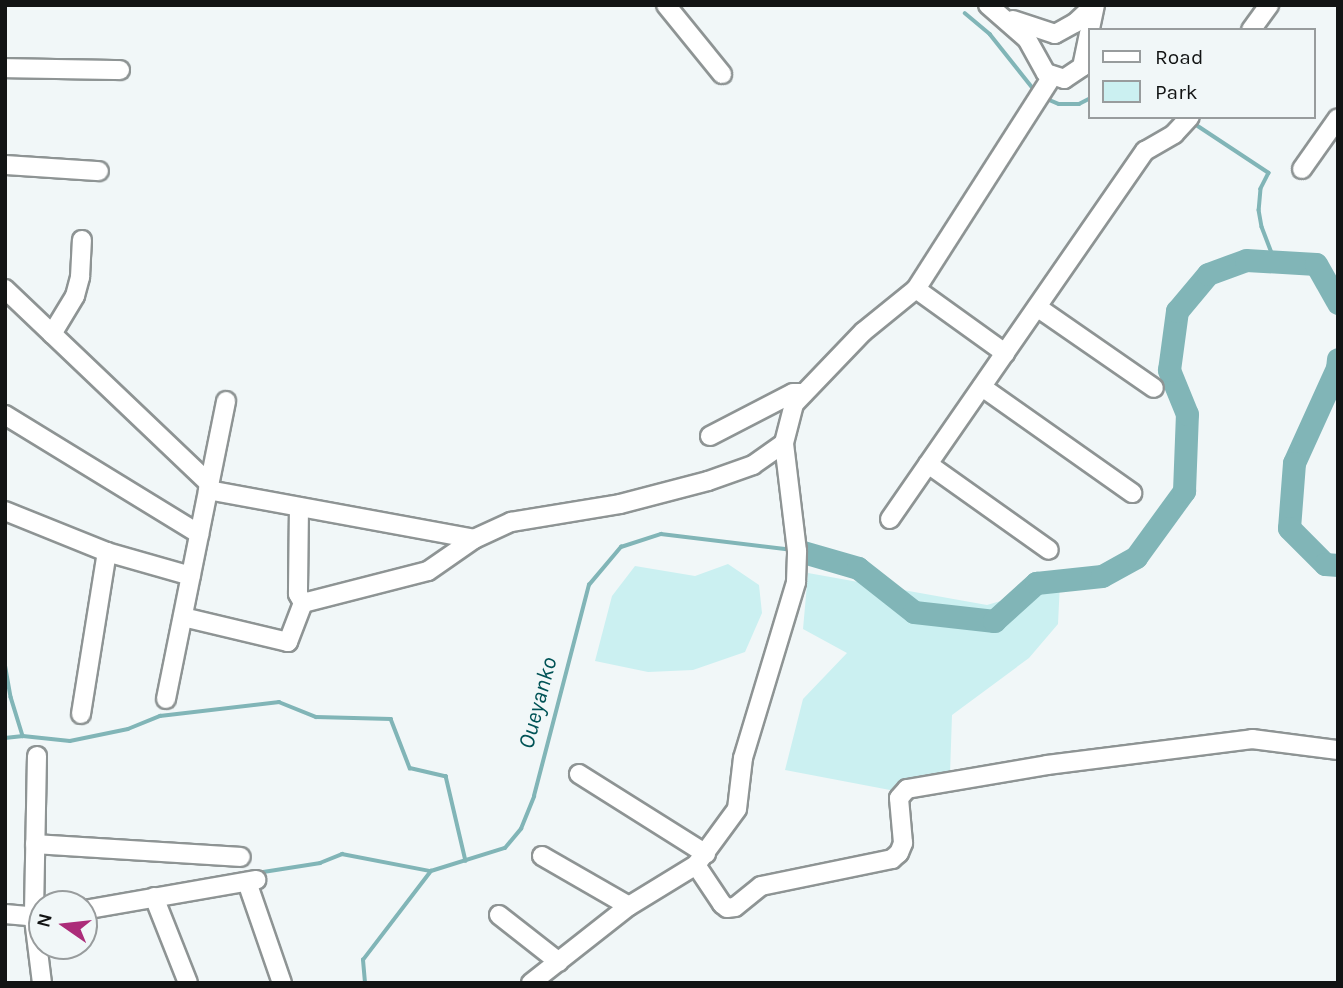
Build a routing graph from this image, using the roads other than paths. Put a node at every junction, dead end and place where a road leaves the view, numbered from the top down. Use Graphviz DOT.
graph roads {
  1 [pos="666,5"];
  2 [pos="988,5"];
  3 [pos="1095,5"];
  4 [pos="1269,5"];
  5 [pos="1003,16"];
  6 [pos="1090,28"];
  7 [pos="1252,28"];
  8 [pos="1055,34"];
  9 [pos="1088,34"];
  10 [pos="1084,51"];
  11 [pos="5,68"];
  12 [pos="1046,70"];
  13 [pos="120,71"];
  14 [pos="722,74"];
  15 [pos="1338,118"];
  16 [pos="1188,119"];
  17 [pos="5,165"];
  18 [pos="1302,169"];
  19 [pos="99,170"];
  20 [pos="82,240"];
  21 [pos="5,289"];
  22 [pos="916,289"];
  23 [pos="1037,307"];
  24 [pos="52,334"];
  25 [pos="1005,353"];
  26 [pos="982,387"];
  27 [pos="1154,388"];
  28 [pos="804,393"];
  29 [pos="226,401"];
  30 [pos="5,415"];
  31 [pos="710,436"];
  32 [pos="784,443"];
  33 [pos="928,464"];
  34 [pos="209,487"];
  35 [pos="1132,493"];
  36 [pos="299,507"];
  37 [pos="5,511"];
  38 [pos="890,519"];
  39 [pos="199,534"];
  40 [pos="474,539"];
  41 [pos="1049,550"];
  42 [pos="107,552"];
  43 [pos="191,576"];
  44 [pos="303,603"];
  45 [pos="183,617"];
  46 [pos="166,699"];
  47 [pos="82,714"];
  48 [pos="1338,750"];
  49 [pos="37,755"];
  50 [pos="579,775"];
  51 [pos="35,844"];
  52 [pos="541,856"];
  53 [pos="241,857"];
  54 [pos="701,860"];
  55 [pos="37,890"];
  56 [pos="154,897"];
  57 [pos="629,905"];
  58 [pos="98,907"];
  59 [pos="5,914"];
  60 [pos="499,915"];
  61 [pos="28,917"];
  62 [pos="41,960"];
  63 [pos="559,962"];
  64 [pos="42,983"];
  65 [pos="188,983"];
  66 [pos="282,983"];
  67 [pos="531,983"];
  1 -- 14 [label="street"];
  2 -- 5 [label="street"];
  3 -- 6 [label="street"];
  3 -- 8 [label="street"];
  4 -- 7 [label="street"];
  5 -- 8 [label="street"];
  5 -- 12 [label="street"];
  8 -- 10 [label="street"];
  8 -- 12 [label="street"];
  9 -- 10 [label="street"];
  10 -- 12 [label="street"];
  11 -- 13 [label="street"];
  12 -- 22 [label="street"];
  15 -- 18 [label="street"];
  16 -- 23 [label="street"];
  17 -- 19 [label="street"];
  20 -- 24 [label="street"];
  21 -- 24 [label="street"];
  22 -- 25 [label="street"];
  22 -- 28 [label="street"];
  23 -- 25 [label="street"];
  23 -- 27 [label="street"];
  24 -- 34 [label="street"];
  25 -- 26 [label="street"];
  26 -- 33 [label="street"];
  26 -- 35 [label="street"];
  28 -- 31 [label="street"];
  28 -- 32 [label="street"];
  29 -- 34 [label="street"];
  30 -- 39 [label="street"];
  32 -- 40 [label="street"];
  32 -- 54 [label="street"];
  33 -- 38 [label="street"];
  33 -- 41 [label="street"];
  34 -- 36 [label="street"];
  34 -- 39 [label="street"];
  36 -- 40 [label="street"];
  36 -- 44 [label="street"];
  37 -- 42 [label="street"];
  39 -- 43 [label="street"];
  40 -- 44 [label="street"];
  42 -- 43 [label="street"];
  42 -- 47 [label="street"];
  43 -- 45 [label="street"];
  44 -- 45 [label="street"];
  45 -- 46 [label="street"];
  48 -- 54 [label="street"];
  49 -- 51 [label="street"];
  50 -- 54 [label="street"];
  51 -- 53 [label="street"];
  51 -- 55 [label="street"];
  52 -- 57 [label="street"];
  54 -- 57 [label="street"];
  56 -- 58 [label="street"];
  56 -- 65 [label="street"];
  56 -- 66 [label="street"];
  57 -- 63 [label="street"];
  59 -- 61 [label="street"];
  60 -- 63 [label="street"];
  62 -- 64 [label="street"];
  63 -- 67 [label="street"];
}
